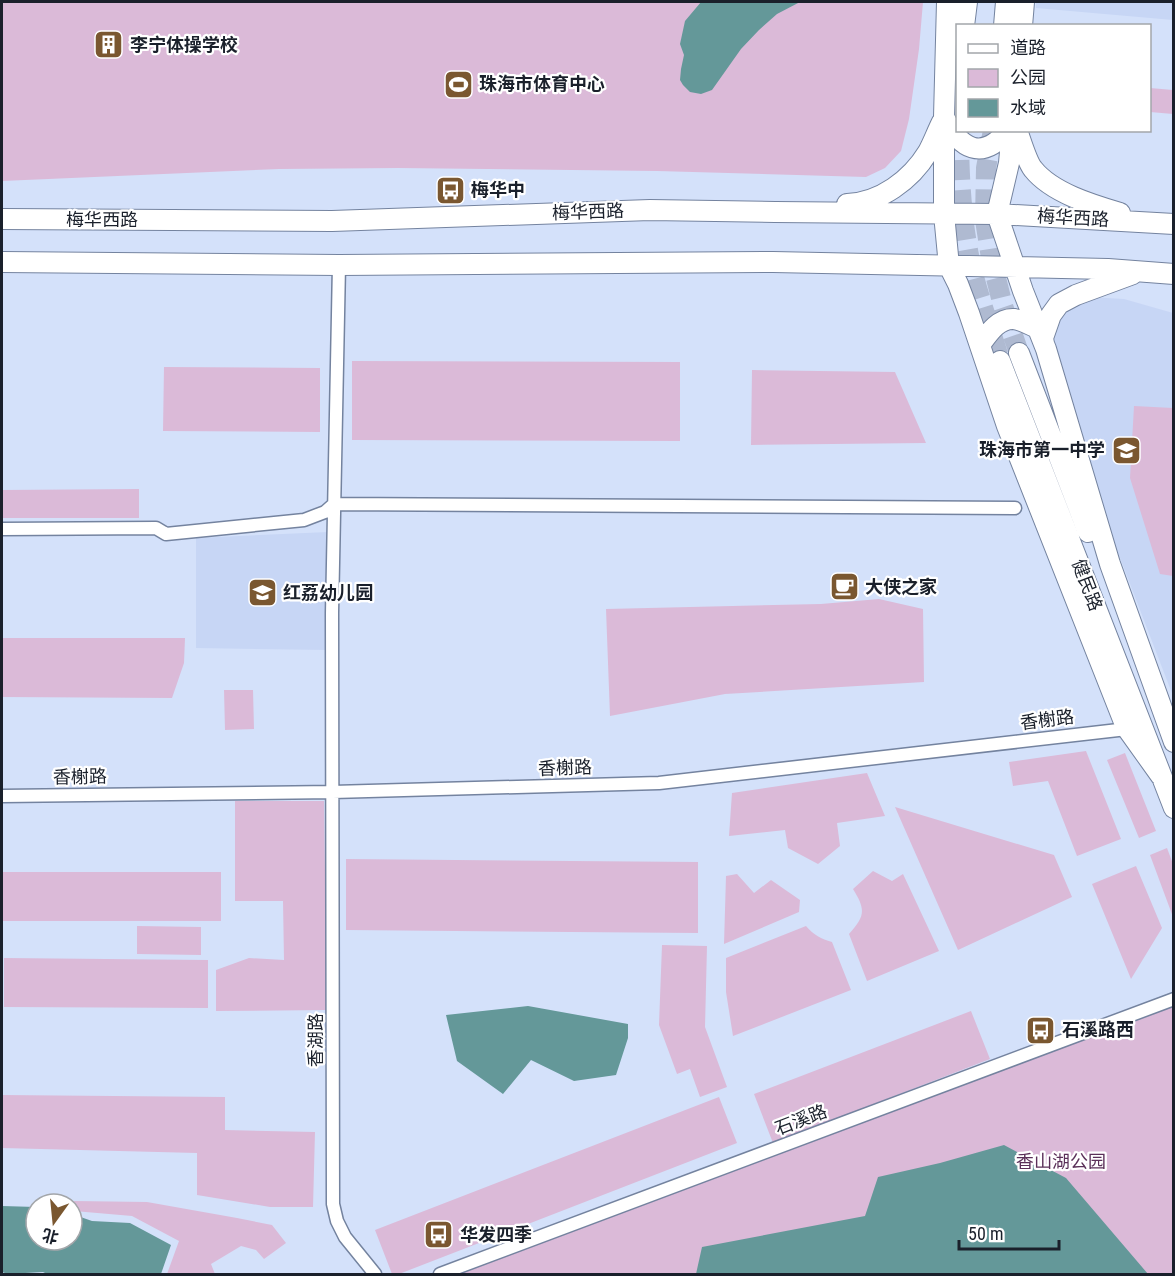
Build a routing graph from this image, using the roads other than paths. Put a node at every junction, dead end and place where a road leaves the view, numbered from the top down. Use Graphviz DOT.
graph roads {
  1 [pos="947,2"];
  2 [pos="967,2"];
  3 [pos="1006,2"];
  4 [pos="1024,2"];
  5 [pos="964,24"];
  6 [pos="1004,24"];
  7 [pos="1022,24"];
  8 [pos="944,117"];
  9 [pos="1006,132"];
  10 [pos="1012,132"];
  11 [pos="1018,132"];
  12 [pos="775,213"];
  13 [pos="944,214"];
  14 [pos="997,214"];
  15 [pos="2,219"];
  16 [pos="1152,222"];
  17 [pos="1173,224"];
  18 [pos="2,262"];
  19 [pos="339,265"];
  20 [pos="950,266"];
  21 [pos="1015,267"];
  22 [pos="1141,272"];
  23 [pos="1173,274"];
  24 [pos="1037,328"];
  25 [pos="980,345"];
  26 [pos="1046,349"];
  27 [pos="1019,352"];
  28 [pos="1000,361"];
  29 [pos="334,504"];
  30 [pos="1015,508"];
  31 [pos="2,529"];
  32 [pos="1127,729"];
  33 [pos="1173,742"];
  34 [pos="1173,752"];
  35 [pos="1161,776"];
  36 [pos="333,792"];
  37 [pos="2,796"];
  38 [pos="1173,808"];
  39 [pos="1173,999"];
  40 [pos="375,1275"];
  41 [pos="440,1275"];
  1 -- 8 [label="main road"];
  2 -- 5 [label="main road"];
  3 -- 6 [label="main road"];
  4 -- 7 [label="main road"];
  8 -- 9 [label="main road"];
  8 -- 12 [label="main road"];
  8 -- 13 [label="main road"];
  10 -- 14 [label="main road"];
  11 -- 16 [label="main road"];
  12 -- 13 [label="main road, 梅华西路"];
  12 -- 15 [label="main road, 梅华西路"];
  13 -- 14 [label="main road, 梅华西路"];
  13 -- 20 [label="main road"];
  14 -- 16 [label="main road, 梅华西路"];
  14 -- 21 [label="main road"];
  16 -- 17 [label="main road, 梅华西路"];
  18 -- 19 [label="main road"];
  19 -- 20 [label="main road"];
  19 -- 29 [label="street, 香湖路"];
  20 -- 21 [label="main road"];
  20 -- 25 [label="main road"];
  21 -- 22 [label="main road"];
  21 -- 24 [label="main road"];
  22 -- 23 [label="main road"];
  22 -- 26 [label="main road"];
  24 -- 25 [label="main road"];
  24 -- 26 [label="main road"];
  25 -- 32 [label="main road"];
  26 -- 33 [label="main road"];
  27 -- 34 [label="main road, 健民路"];
  28 -- 35 [label="main road, 健民路"];
  29 -- 30 [label="street"];
  29 -- 31 [label="street"];
  29 -- 36 [label="street, 香湖路"];
  32 -- 35 [label="main road"];
  32 -- 36 [label="street, 香榭路"];
  35 -- 38 [label="main road, 健民路"];
  36 -- 37 [label="street, 香榭路"];
  36 -- 40 [label="street, 香湖路"];
  39 -- 41 [label="street, 石溪路"];
}
